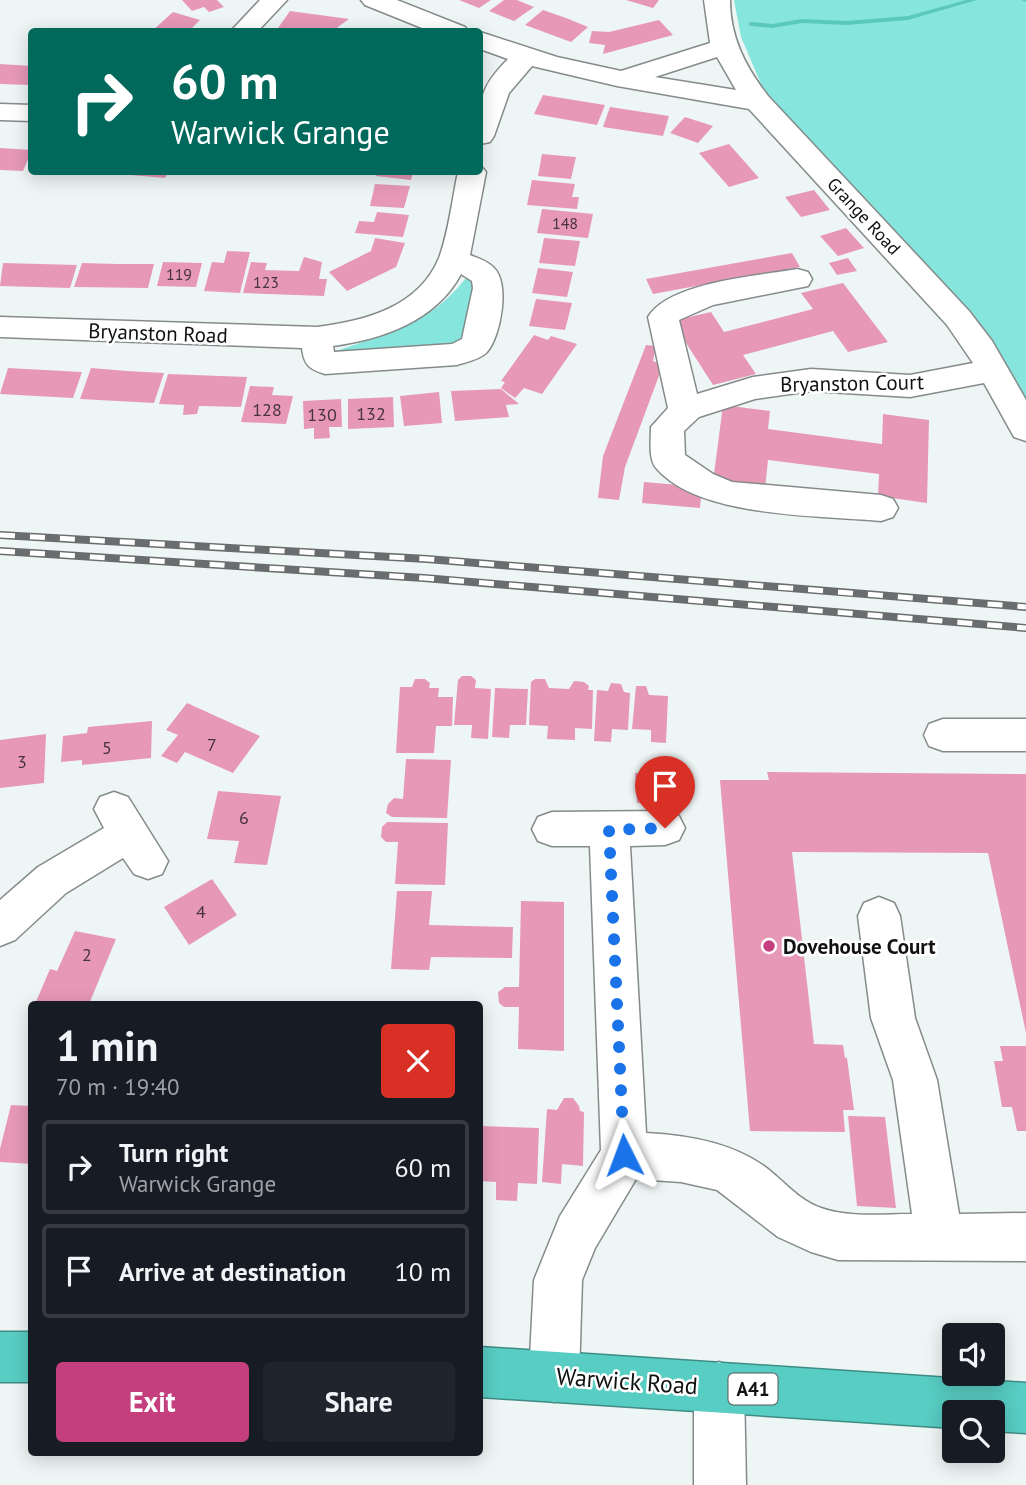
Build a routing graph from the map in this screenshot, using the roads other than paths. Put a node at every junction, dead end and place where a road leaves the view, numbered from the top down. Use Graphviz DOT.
graph roads {
  1 [pos="274,0"];
  2 [pos="374,0"];
  3 [pos="717,0"];
  4 [pos="246,28"];
  5 [pos="446,28"];
  6 [pos="483,41"];
  7 [pos="723,47"];
  8 [pos="525,58"];
  9 [pos="622,79"];
  10 [pos="758,102"];
  11 [pos="0,112"];
  12 [pos="28,113"];
  13 [pos="483,125"];
  14 [pos="471,175"];
  15 [pos="454,259"];
  16 [pos="797,279"];
  17 [pos="0,327"];
  18 [pos="317,338"];
  19 [pos="994,370"];
  20 [pos="685,412"];
  21 [pos="1026,429"];
  22 [pos="881,508"];
  23 [pos="943,735"];
  24 [pos="1026,735"];
  25 [pos="665,828"];
  26 [pos="552,829"];
  27 [pos="609,830"];
  28 [pos="130,835"];
  29 [pos="879,916"];
  30 [pos="1,923"];
  31 [pos="624,1155"];
  32 [pos="939,1236"];
  33 [pos="1026,1237"];
  34 [pos="0,1357"];
  35 [pos="28,1357"];
  36 [pos="483,1372"];
  37 [pos="554,1377"];
  38 [pos="719,1387"];
  39 [pos="1026,1408"];
  40 [pos="720,1485"];
  1 -- 4 [label="street"];
  2 -- 5 [label="street"];
  3 -- 7 [label="street, Grange Road"];
  6 -- 8 [label="street"];
  7 -- 9 [label="street"];
  7 -- 10 [label="street, Grange Road"];
  8 -- 9 [label="street"];
  8 -- 13 [label="street"];
  9 -- 10 [label="street"];
  10 -- 19 [label="street, Grange Road"];
  11 -- 12 [label="street"];
  14 -- 15 [label="street, Bryanston Road"];
  15 -- 18 [label="street, Bryanston Road"];
  15 -- 18 [label="street"];
  16 -- 20 [label="street"];
  17 -- 18 [label="street, Bryanston Road"];
  19 -- 20 [label="street, Bryanston Court"];
  19 -- 21 [label="street, Grange Road"];
  20 -- 22 [label="street"];
  23 -- 24 [label="street"];
  25 -- 27 [label="street"];
  26 -- 27 [label="street"];
  27 -- 31 [label="street"];
  28 -- 30 [label="street"];
  29 -- 32 [label="street"];
  31 -- 32 [label="street"];
  31 -- 37 [label="street"];
  32 -- 33 [label="street"];
  34 -- 35 [label="highway"];
  36 -- 37 [label="highway, Warwick Road / A41"];
  37 -- 38 [label="highway, Warwick Road / A41"];
  38 -- 39 [label="highway, Warwick Road / A41"];
  38 -- 40 [label="street"];
}
